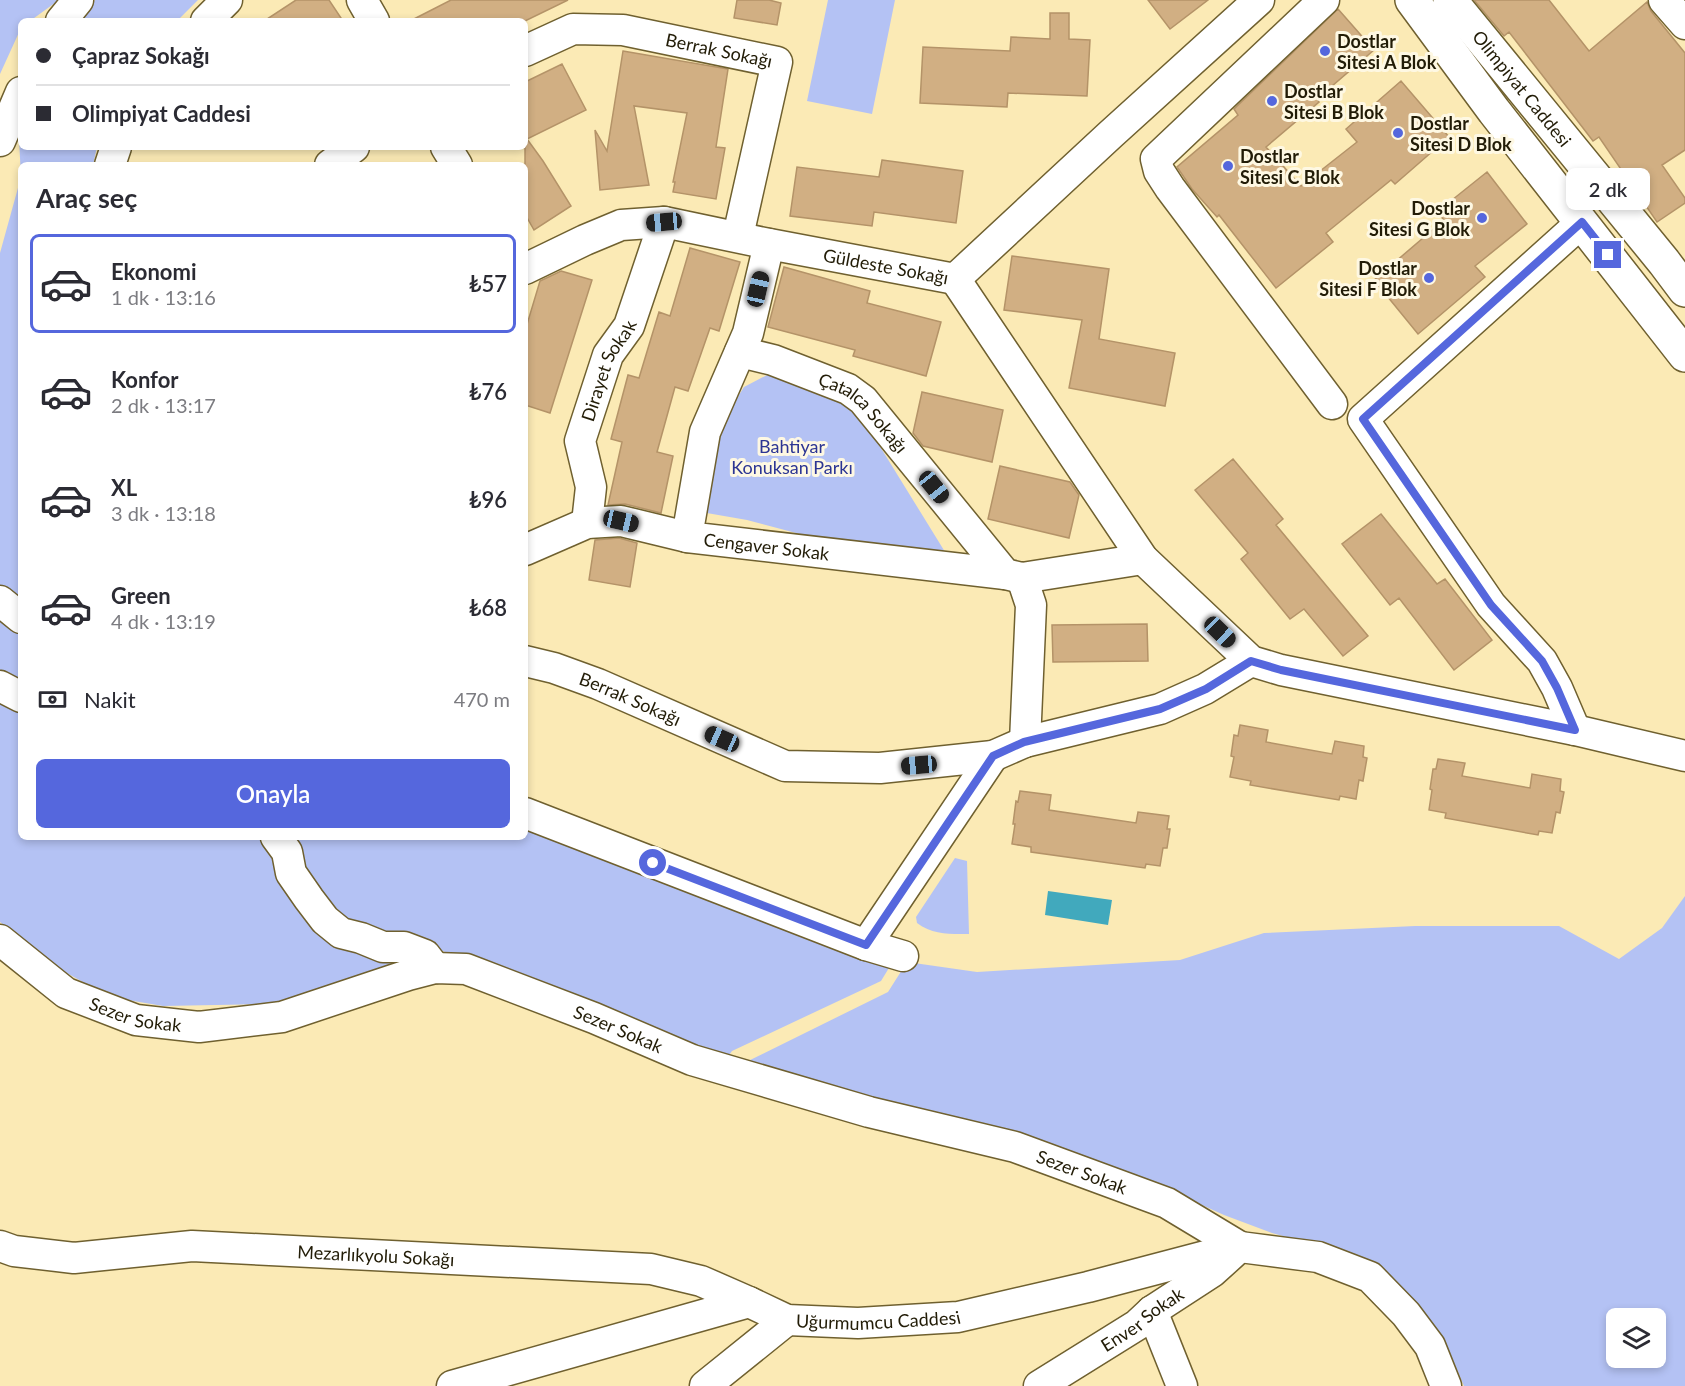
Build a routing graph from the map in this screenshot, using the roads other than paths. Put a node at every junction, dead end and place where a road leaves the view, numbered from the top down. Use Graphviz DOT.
graph roads {
  1 [pos="78,0"];
  2 [pos="227,0"];
  3 [pos="362,0"];
  4 [pos="1259,0"];
  5 [pos="1324,0"];
  6 [pos="1412,0"];
  7 [pos="1449,0"];
  8 [pos="1664,0"];
  9 [pos="63,18"];
  10 [pos="209,18"];
  11 [pos="372,18"];
  12 [pos="1685,24"];
  13 [pos="528,50"];
  14 [pos="18,99"];
  15 [pos="0,141"];
  16 [pos="350,150"];
  17 [pos="334,162"];
  18 [pos="664,222"];
  19 [pos="1582,222"];
  20 [pos="738,236"];
  21 [pos="769,244"];
  22 [pos="528,268"];
  23 [pos="955,279"];
  24 [pos="1685,290"];
  25 [pos="740,352"];
  26 [pos="1685,355"];
  27 [pos="1332,404"];
  28 [pos="587,523"];
  29 [pos="687,537"];
  30 [pos="528,549"];
  31 [pos="1143,559"];
  32 [pos="1014,576"];
  33 [pos="0,601"];
  34 [pos="18,616"];
  35 [pos="1251,661"];
  36 [pos="528,662"];
  37 [pos="0,686"];
  38 [pos="18,695"];
  39 [pos="1575,730"];
  40 [pos="1024,742"];
  41 [pos="993,756"];
  42 [pos="1685,756"];
  43 [pos="528,814"];
  44 [pos="278,840"];
  45 [pos="0,940"];
  46 [pos="866,945"];
  47 [pos="903,956"];
  48 [pos="435,968"];
  49 [pos="0,1246"];
  50 [pos="1240,1247"];
  51 [pos="749,1302"];
  52 [pos="1152,1311"];
  53 [pos="787,1320"];
  54 [pos="452,1386"];
  55 [pos="705,1386"];
  56 [pos="1039,1386"];
  57 [pos="1182,1386"];
  58 [pos="1446,1386"];
  1 -- 9 [label="street"];
  2 -- 10 [label="street"];
  3 -- 11 [label="street"];
  4 -- 23 [label="street, Güldeste Sokağı"];
  5 -- 27 [label="street"];
  6 -- 19 [label="main road, Olimpiyat Caddesi"];
  7 -- 24 [label="main road, Olimpiyat Caddesi"];
  8 -- 12 [label="street"];
  13 -- 20 [label="street, Berrak Sokağı"];
  14 -- 15 [label="street"];
  16 -- 17 [label="street"];
  18 -- 20 [label="street, Güldeste Sokağı"];
  18 -- 22 [label="street, Güldeste Sokağı"];
  18 -- 28 [label="street, Dirayet Sokak"];
  19 -- 26 [label="main road, Olimpiyat Caddesi"];
  19 -- 39 [label="street"];
  20 -- 21 [label="street, Güldeste Sokağı"];
  21 -- 23 [label="street, Güldeste Sokağı"];
  21 -- 25 [label="street, Cengaver Sokak"];
  23 -- 31 [label="street"];
  25 -- 29 [label="street, Cengaver Sokak"];
  25 -- 32 [label="street, Çatalca Sokağı"];
  28 -- 29 [label="street"];
  28 -- 30 [label="street"];
  29 -- 32 [label="street, Cengaver Sokak"];
  31 -- 32 [label="street"];
  31 -- 35 [label="street"];
  32 -- 40 [label="street"];
  33 -- 34 [label="street"];
  35 -- 39 [label="street"];
  35 -- 40 [label="street, Berrak Sokağı"];
  36 -- 41 [label="street, Berrak Sokağı"];
  37 -- 38 [label="street"];
  39 -- 42 [label="street"];
  40 -- 41 [label="street, Berrak Sokağı"];
  41 -- 46 [label="street"];
  43 -- 46 [label="street"];
  44 -- 48 [label="street"];
  45 -- 48 [label="street, Sezer Sokak"];
  46 -- 47 [label="street"];
  48 -- 50 [label="street, Sezer Sokak"];
  49 -- 51 [label="street, Mezarlıkyolu Sokağı"];
  50 -- 52 [label="street, Enver Sokak"];
  50 -- 53 [label="street, Uğurmumcu Caddesi"];
  50 -- 58 [label="street"];
  51 -- 53 [label="street, Uğurmumcu Caddesi"];
  51 -- 54 [label="street"];
  52 -- 56 [label="street, Enver Sokak"];
  52 -- 57 [label="street"];
  53 -- 55 [label="street"];
}
